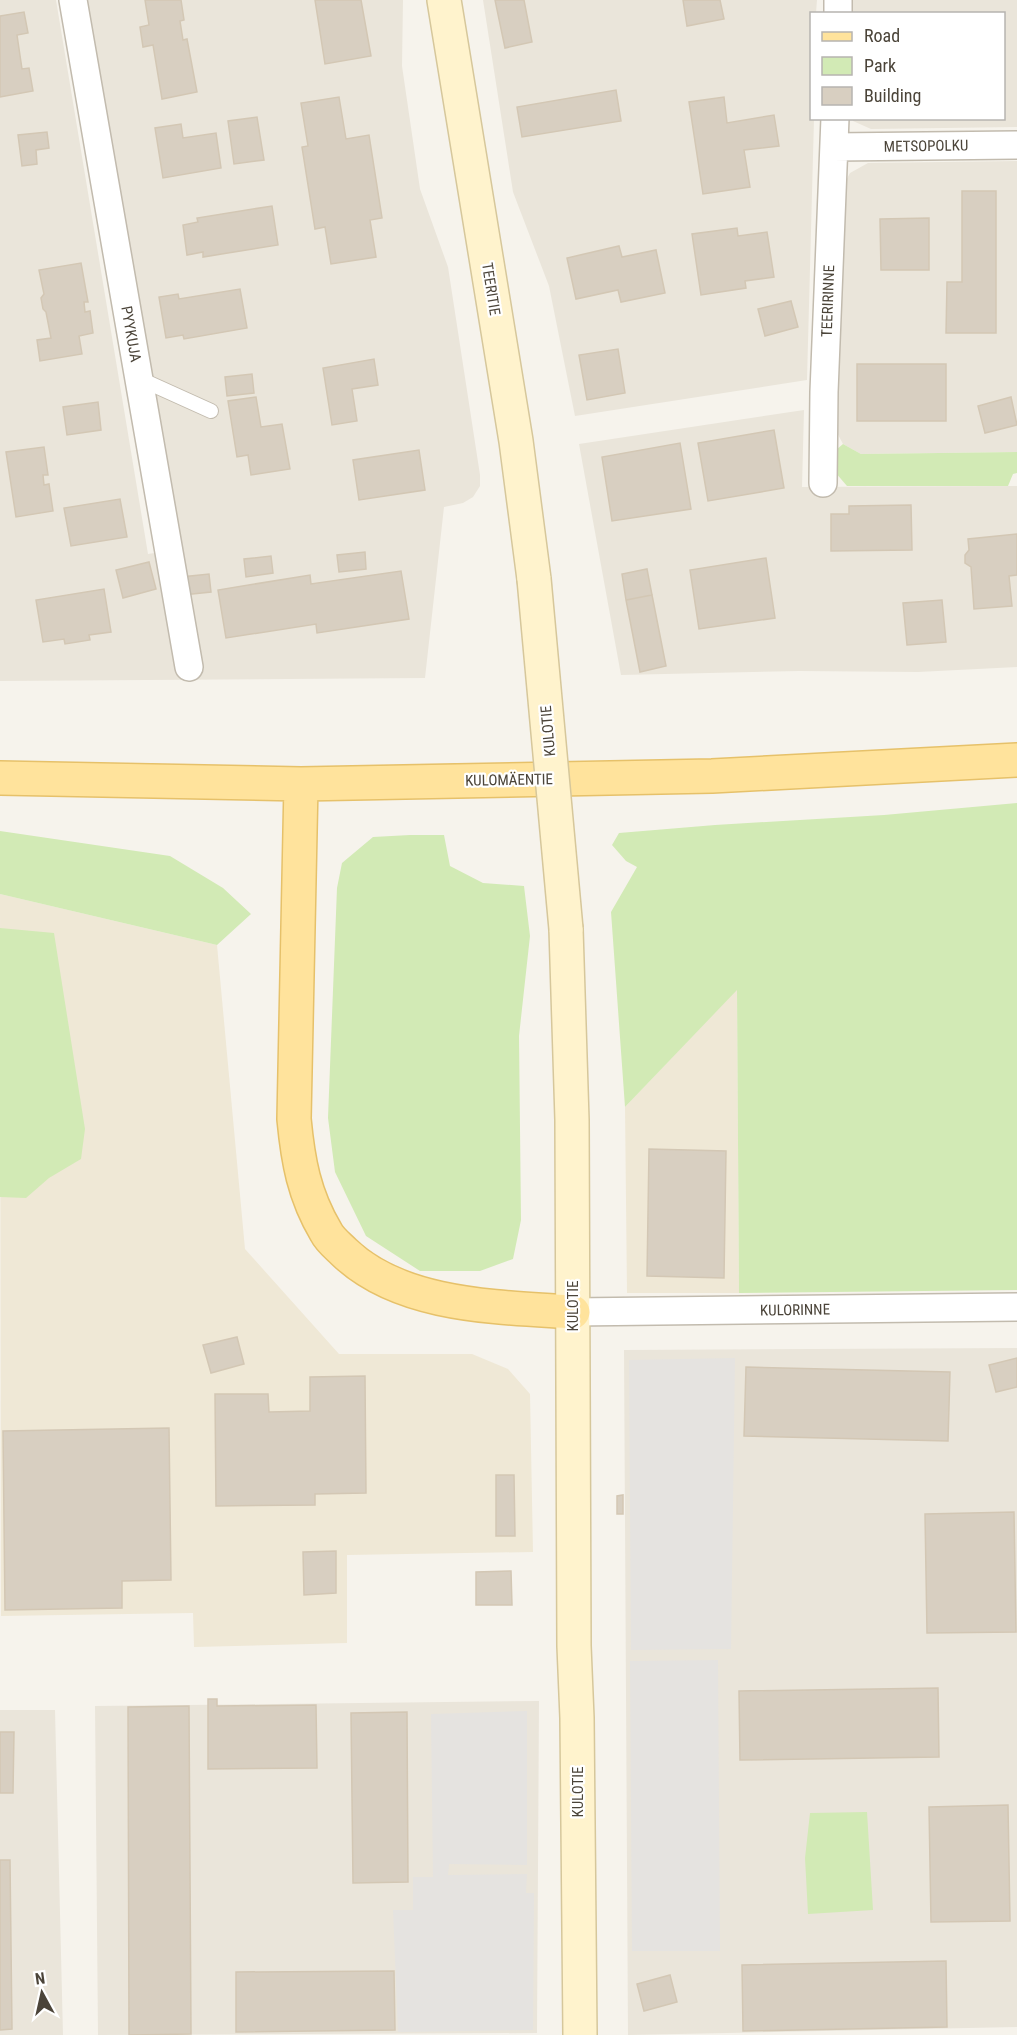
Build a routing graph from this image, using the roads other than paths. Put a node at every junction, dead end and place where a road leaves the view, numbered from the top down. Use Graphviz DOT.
graph roads {
  1 [pos="73,0"];
  2 [pos="444,0"];
  3 [pos="835,120"];
  4 [pos="1017,145"];
  5 [pos="834,147"];
  6 [pos="138,378"];
  7 [pos="211,411"];
  8 [pos="823,483"];
  9 [pos="534,579"];
  10 [pos="189,667"];
  11 [pos="1017,760"];
  12 [pos="0,778"];
  13 [pos="301,784"];
  14 [pos="1017,1307"];
  15 [pos="573,1312"];
  16 [pos="580,2035"];
  1 -- 6 [label="street, PYYKUJA"];
  2 -- 9 [label="street, TEERITIE"];
  3 -- 5 [label="street, TEERIRINNE"];
  4 -- 5 [label="street, METSOPOLKU"];
  5 -- 8 [label="street, TEERIRINNE"];
  6 -- 7 [label="lane"];
  6 -- 10 [label="street, PYYKUJA"];
  9 -- 15 [label="street, KULOTIE, bridge"];
  11 -- 13 [label="main road, KULOMÄENTIE"];
  12 -- 13 [label="main road, KULOMÄENTIE"];
  13 -- 15 [label="main road"];
  14 -- 15 [label="street, KULORINNE"];
  15 -- 16 [label="street, KULOTIE"];
}
